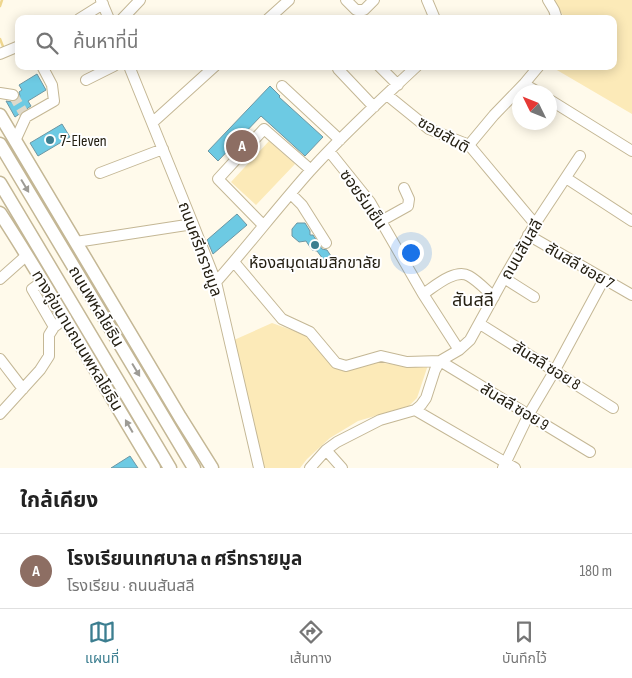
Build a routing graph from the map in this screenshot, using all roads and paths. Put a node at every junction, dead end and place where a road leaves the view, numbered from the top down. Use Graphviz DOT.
graph roads {
  1 [pos="140,0"];
  2 [pos="289,0"];
  3 [pos="346,0"];
  4 [pos="374,0"];
  5 [pos="427,0"];
  6 [pos="548,0"];
  7 [pos="102,2"];
  8 [pos="84,15"];
  9 [pos="107,15"];
  10 [pos="126,15"];
  11 [pos="272,15"];
  12 [pos="433,15"];
  13 [pos="556,15"];
  14 [pos="15,48"];
  15 [pos="0,54"];
  16 [pos="44,70"];
  17 [pos="106,70"];
  18 [pos="131,70"];
  19 [pos="211,70"];
  20 [pos="339,70"];
  21 [pos="383,70"];
  22 [pos="413,70"];
  23 [pos="536,70"];
  24 [pos="86,80"];
  25 [pos="524,84"];
  26 [pos="398,85"];
  27 [pos="282,86"];
  28 [pos="0,93"];
  29 [pos="12,95"];
  30 [pos="387,95"];
  31 [pos="557,104"];
  32 [pos="374,107"];
  33 [pos="0,115"];
  34 [pos="152,123"];
  35 [pos="340,140"];
  36 [pos="15,141"];
  37 [pos="0,142"];
  38 [pos="468,145"];
  39 [pos="163,149"];
  40 [pos="632,150"];
  41 [pos="329,151"];
  42 [pos="24,156"];
  43 [pos="580,156"];
  44 [pos="311,170"];
  45 [pos="100,173"];
  46 [pos="566,178"];
  47 [pos="0,183"];
  48 [pos="404,188"];
  49 [pos="290,194"];
  50 [pos="1,217"];
  51 [pos="382,221"];
  52 [pos="632,221"];
  53 [pos="194,224"];
  54 [pos="534,224"];
  55 [pos="263,225"];
  56 [pos="28,230"];
  57 [pos="528,235"];
  58 [pos="76,242"];
  59 [pos="326,243"];
  60 [pos="30,259"];
  61 [pos="234,262"];
  62 [pos="504,278"];
  63 [pos="0,279"];
  64 [pos="604,279"];
  65 [pos="43,281"];
  66 [pos="216,282"];
  67 [pos="422,294"];
  68 [pos="632,295"];
  69 [pos="494,297"];
  70 [pos="534,297"];
  71 [pos="66,318"];
  72 [pos="480,324"];
  73 [pos="54,327"];
  74 [pos="459,350"];
  75 [pos="0,359"];
  76 [pos="440,361"];
  77 [pos="555,370"];
  78 [pos="23,389"];
  79 [pos="613,408"];
  80 [pos="415,410"];
  81 [pos="0,414"];
  82 [pos="529,414"];
  83 [pos="180,417"];
  84 [pos="326,450"];
  85 [pos="590,452"];
  86 [pos="504,465"];
  87 [pos="193,466"];
  88 [pos="154,468"];
  89 [pos="170,468"];
  90 [pos="212,468"];
  91 [pos="258,468"];
  92 [pos="310,468"];
  93 [pos="342,468"];
  94 [pos="515,468"];
  1 -- 10 [label="street"];
  2 -- 11 [label="street"];
  3 -- 4 [label="street"];
  5 -- 12 [label="street"];
  6 -- 13 [label="street"];
  7 -- 8 [label="street"];
  7 -- 9 [label="street"];
  14 -- 15 [label="street"];
  16 -- 36 [label="street"];
  17 -- 24 [label="street"];
  18 -- 34 [label="street, ถนนศรีทรายมูล"];
  19 -- 34 [label="street"];
  20 -- 32 [label="street"];
  21 -- 26 [label="street"];
  22 -- 26 [label="street"];
  23 -- 25 [label="street"];
  25 -- 38 [label="street"];
  26 -- 30 [label="street"];
  27 -- 35 [label="street"];
  28 -- 29 [label="street"];
  30 -- 32 [label="street"];
  30 -- 38 [label="street, ซอยสันติ"];
  31 -- 40 [label="street"];
  32 -- 35 [label="street"];
  33 -- 36 [label="main road"];
  34 -- 39 [label="street, ถนนศรีทรายมูล"];
  35 -- 41 [label="street"];
  36 -- 42 [label="main road"];
  37 -- 42 [label="main road"];
  37 -- 87 [label="main road, ถนนพหลโยธิน, one-way"];
  38 -- 54 [label="street, ซอยสันติ"];
  39 -- 45 [label="street"];
  39 -- 53 [label="street, ถนนศรีทรายมูล"];
  41 -- 44 [label="street"];
  41 -- 51 [label="street, ซอยร่มเย็น"];
  42 -- 58 [label="main road"];
  43 -- 46 [label="street, ถนนสันสลี"];
  44 -- 49 [label="street"];
  44 -- 55 [label="street"];
  46 -- 52 [label="street"];
  46 -- 54 [label="street, ถนนสันสลี"];
  47 -- 56 [label="main road, ถนนพหลโยธิน"];
  48 -- 51 [label="street"];
  49 -- 55 [label="street"];
  49 -- 59 [label="street"];
  50 -- 60 [label="main road, ทางคู่ขนานถนนพหลโยธิน"];
  51 -- 67 [label="street, ซอยร่มเย็น"];
  53 -- 58 [label="street"];
  53 -- 66 [label="street, ถนนศรีทรายมูล"];
  54 -- 57 [label="street, ถนนสันสลี"];
  55 -- 61 [label="street"];
  56 -- 60 [label="main road"];
  56 -- 89 [label="main road, ถนนพหลโยธิน"];
  57 -- 62 [label="street, ถนนสันสลี"];
  57 -- 64 [label="street, สันสลี ซอย 7"];
  58 -- 83 [label="main road"];
  60 -- 63 [label="street"];
  60 -- 65 [label="main road, ทางคู่ขนานถนนพหลโยธิน"];
  61 -- 66 [label="street"];
  61 -- 76 [label="street"];
  62 -- 69 [label="street, ถนนสันสลี"];
  62 -- 70 [label="street"];
  64 -- 68 [label="street, สันสลี ซอย 7"];
  64 -- 77 [label="street"];
  65 -- 71 [label="main road, ทางคู่ขนานถนนพหลโยธิน"];
  65 -- 73 [label="street"];
  66 -- 91 [label="street, ถนนศรีทรายมูล"];
  67 -- 69 [label="street"];
  67 -- 74 [label="street, ซอยร่มเย็น"];
  69 -- 72 [label="street, ถนนสันสลี"];
  71 -- 73 [label="street"];
  88 -- 71 [label="main road, ทางคู่ขนานถนนพหลโยธิน, one-way"];
  72 -- 74 [label="street, ถนนสันสลี"];
  72 -- 77 [label="street, สันสลี ซอย 8"];
  73 -- 78 [label="street"];
  74 -- 76 [label="street, ถนนสันสลี"];
  75 -- 78 [label="street"];
  76 -- 80 [label="street"];
  76 -- 82 [label="street, สันสลี ซอย 9"];
  77 -- 79 [label="street, สันสลี ซอย 8"];
  77 -- 82 [label="street"];
  78 -- 81 [label="street"];
  80 -- 84 [label="street"];
  80 -- 86 [label="street"];
  82 -- 85 [label="street, สันสลี ซอย 9"];
  82 -- 86 [label="street"];
  83 -- 87 [label="main road"];
  83 -- 90 [label="main road"];
  84 -- 92 [label="street"];
  84 -- 93 [label="street"];
  86 -- 94 [label="street"];
}
